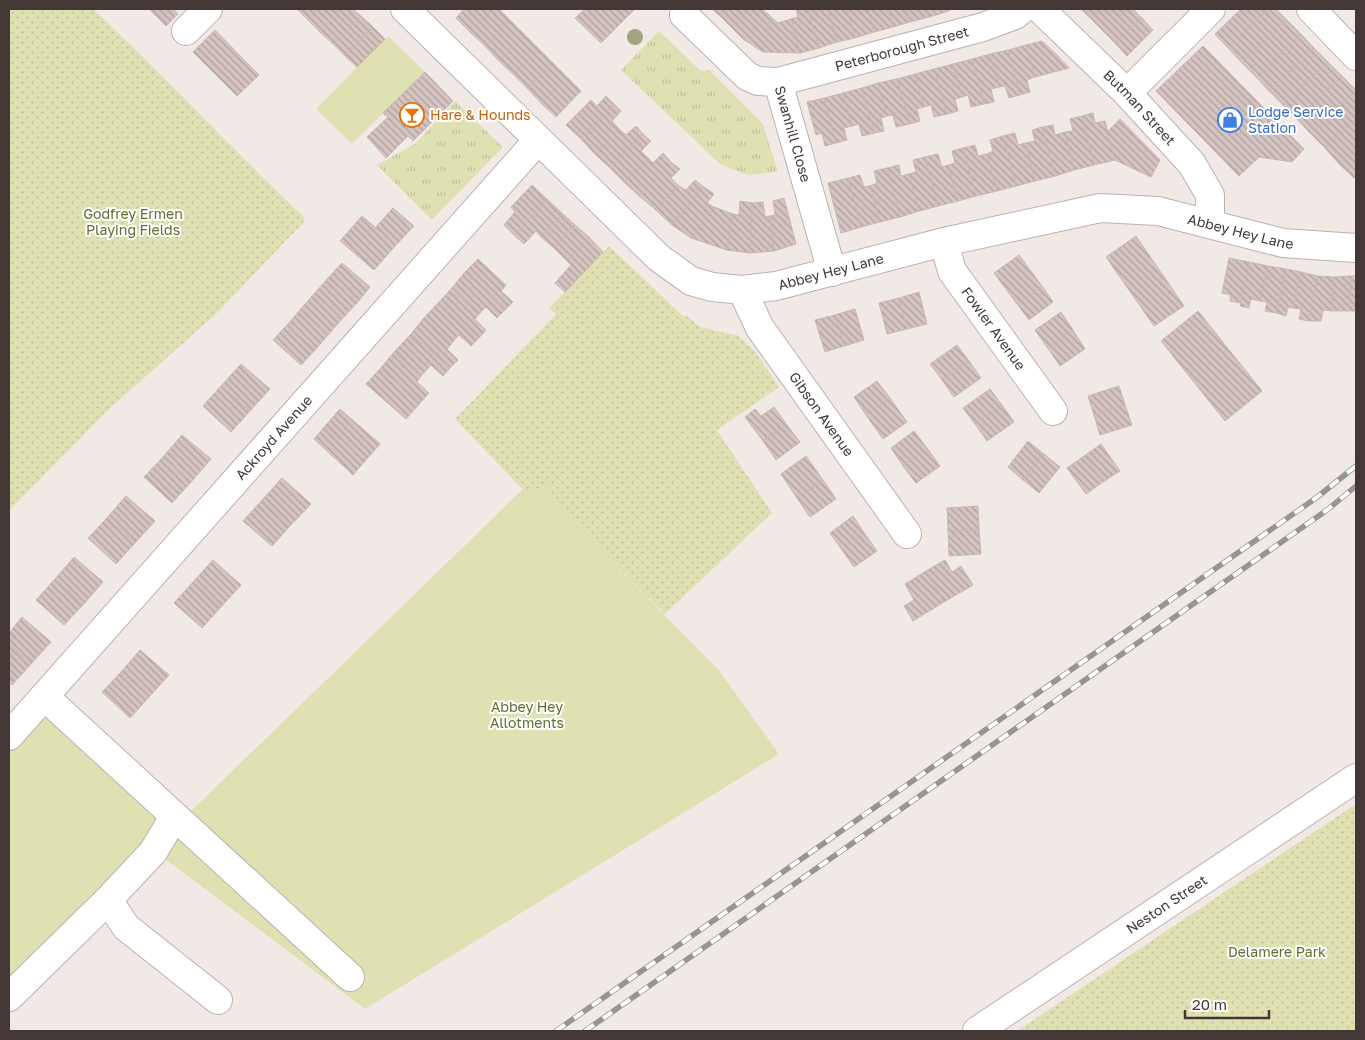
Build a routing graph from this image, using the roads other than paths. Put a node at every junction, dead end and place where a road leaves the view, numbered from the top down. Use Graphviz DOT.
graph roads {
  1 [pos="208,9"];
  2 [pos="1022,9"];
  3 [pos="1040,9"];
  4 [pos="1211,9"];
  5 [pos="1311,9"];
  6 [pos="420,13"];
  7 [pos="684,15"];
  8 [pos="186,31"];
  9 [pos="1356,56"];
  10 [pos="778,82"];
  11 [pos="1127,93"];
  12 [pos="538,140"];
  13 [pos="1210,223"];
  14 [pos="944,242"];
  15 [pos="1356,248"];
  16 [pos="832,272"];
  17 [pos="742,290"];
  18 [pos="1053,412"];
  19 [pos="907,534"];
  20 [pos="45,696"];
  21 [pos="9,736"];
  22 [pos="1356,778"];
  23 [pos="174,817"];
  24 [pos="108,900"];
  25 [pos="350,977"];
  26 [pos="9,997"];
  27 [pos="218,1000"];
  28 [pos="977,1031"];
  1 -- 8 [label="street"];
  2 -- 10 [label="street, Peterborough Street"];
  3 -- 11 [label="street, Butman Street"];
  4 -- 11 [label="street"];
  5 -- 9 [label="street"];
  6 -- 12 [label="street, Abbey Hey Lane"];
  7 -- 10 [label="street, Swanhill Close"];
  10 -- 16 [label="street, Swanhill Close"];
  11 -- 13 [label="street, Butman Street"];
  12 -- 17 [label="street, Abbey Hey Lane"];
  12 -- 20 [label="street, Ackroyd Avenue"];
  13 -- 14 [label="street, Abbey Hey Lane"];
  13 -- 15 [label="street, Abbey Hey Lane"];
  14 -- 16 [label="street, Abbey Hey Lane"];
  14 -- 18 [label="street, Fowler Avenue"];
  16 -- 17 [label="street, Abbey Hey Lane"];
  17 -- 19 [label="street, Gibson Avenue"];
  20 -- 21 [label="street, Ackroyd Avenue"];
  20 -- 23 [label="street"];
  22 -- 28 [label="street, Neston Street"];
  23 -- 24 [label="street"];
  23 -- 25 [label="street"];
  24 -- 26 [label="street"];
  24 -- 27 [label="street"];
}
